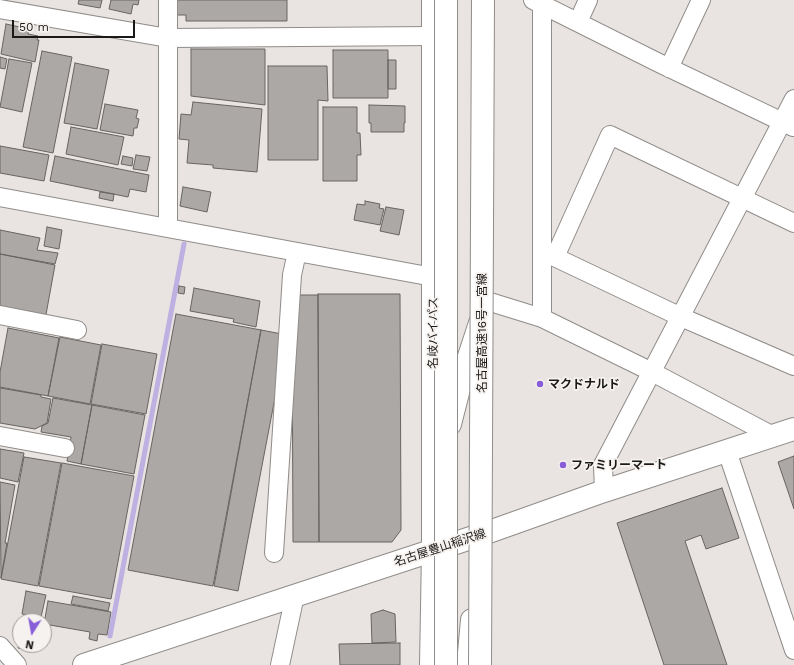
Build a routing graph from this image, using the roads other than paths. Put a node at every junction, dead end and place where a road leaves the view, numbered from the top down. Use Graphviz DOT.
graph roads {
  1 [pos="168,0"];
  2 [pos="433,0"];
  3 [pos="446,0"];
  4 [pos="483,0"];
  5 [pos="487,0"];
  6 [pos="588,0"];
  7 [pos="701,0"];
  8 [pos="538,2"];
  9 [pos="0,9"];
  10 [pos="578,22"];
  11 [pos="433,36"];
  12 [pos="168,38"];
  13 [pos="669,68"];
  14 [pos="794,99"];
  15 [pos="789,125"];
  16 [pos="0,197"];
  17 [pos="743,198"];
  18 [pos="794,223"];
  19 [pos="168,228"];
  20 [pos="297,252"];
  21 [pos="548,254"];
  22 [pos="433,277"];
  23 [pos="487,301"];
  24 [pos="0,315"];
  25 [pos="681,317"];
  26 [pos="542,318"];
  27 [pos="77,330"];
  28 [pos="794,366"];
  29 [pos="652,372"];
  30 [pos="794,429"];
  31 [pos="0,436"];
  32 [pos="773,436"];
  33 [pos="65,448"];
  34 [pos="727,450"];
  35 [pos="604,491"];
  36 [pos="486,533"];
  37 [pos="433,550"];
  38 [pos="274,553"];
  39 [pos="295,596"];
  40 [pos="0,646"];
  41 [pos="794,650"];
  42 [pos="17,665"];
  43 [pos="84,665"];
  44 [pos="280,665"];
  45 [pos="431,665"];
  46 [pos="446,665"];
  47 [pos="466,665"];
  48 [pos="480,665"];
  49 [pos="486,665"];
  1 -- 12 [label="street"];
  2 -- 11 [label="main road, 名岐バイパス"];
  3 -- 46 [label="main road, bridge"];
  4 -- 48 [label="main road, 名古屋高速16号一宮線, bridge"];
  5 -- 23 [label="main road"];
  6 -- 10 [label="street"];
  7 -- 13 [label="street"];
  8 -- 10 [label="street"];
  8 -- 21 [label="street"];
  9 -- 12 [label="street"];
  10 -- 13 [label="street"];
  11 -- 12 [label="street"];
  11 -- 22 [label="main road, 名岐バイパス"];
  12 -- 19 [label="street"];
  13 -- 15 [label="street"];
  14 -- 15 [label="street"];
  15 -- 17 [label="street"];
  16 -- 19 [label="street"];
  17 -- 18 [label="street"];
  17 -- 21 [label="street"];
  17 -- 25 [label="street"];
  19 -- 20 [label="street"];
  20 -- 22 [label="street"];
  20 -- 38 [label="street"];
  21 -- 25 [label="street"];
  21 -- 26 [label="street"];
  22 -- 37 [label="main road, 名岐バイパス"];
  23 -- 26 [label="street"];
  23 -- 36 [label="main road"];
  23 -- 37 [label="main road"];
  24 -- 27 [label="street"];
  25 -- 28 [label="street"];
  25 -- 29 [label="street"];
  26 -- 29 [label="street"];
  29 -- 32 [label="street"];
  29 -- 35 [label="street"];
  30 -- 32 [label="main road, 名古屋豊山稲沢線"];
  31 -- 33 [label="street"];
  32 -- 34 [label="main road, 名古屋豊山稲沢線"];
  34 -- 35 [label="main road, 名古屋豊山稲沢線"];
  34 -- 41 [label="street"];
  35 -- 36 [label="main road, 名古屋豊山稲沢線"];
  36 -- 37 [label="main road, 名古屋豊山稲沢線"];
  36 -- 47 [label="main road"];
  36 -- 49 [label="main road"];
  37 -- 39 [label="main road, 名古屋豊山稲沢線"];
  37 -- 45 [label="main road, 名岐バイパス"];
  39 -- 43 [label="main road, 名古屋豊山稲沢線"];
  39 -- 44 [label="street"];
  40 -- 42 [label="street"];
}
